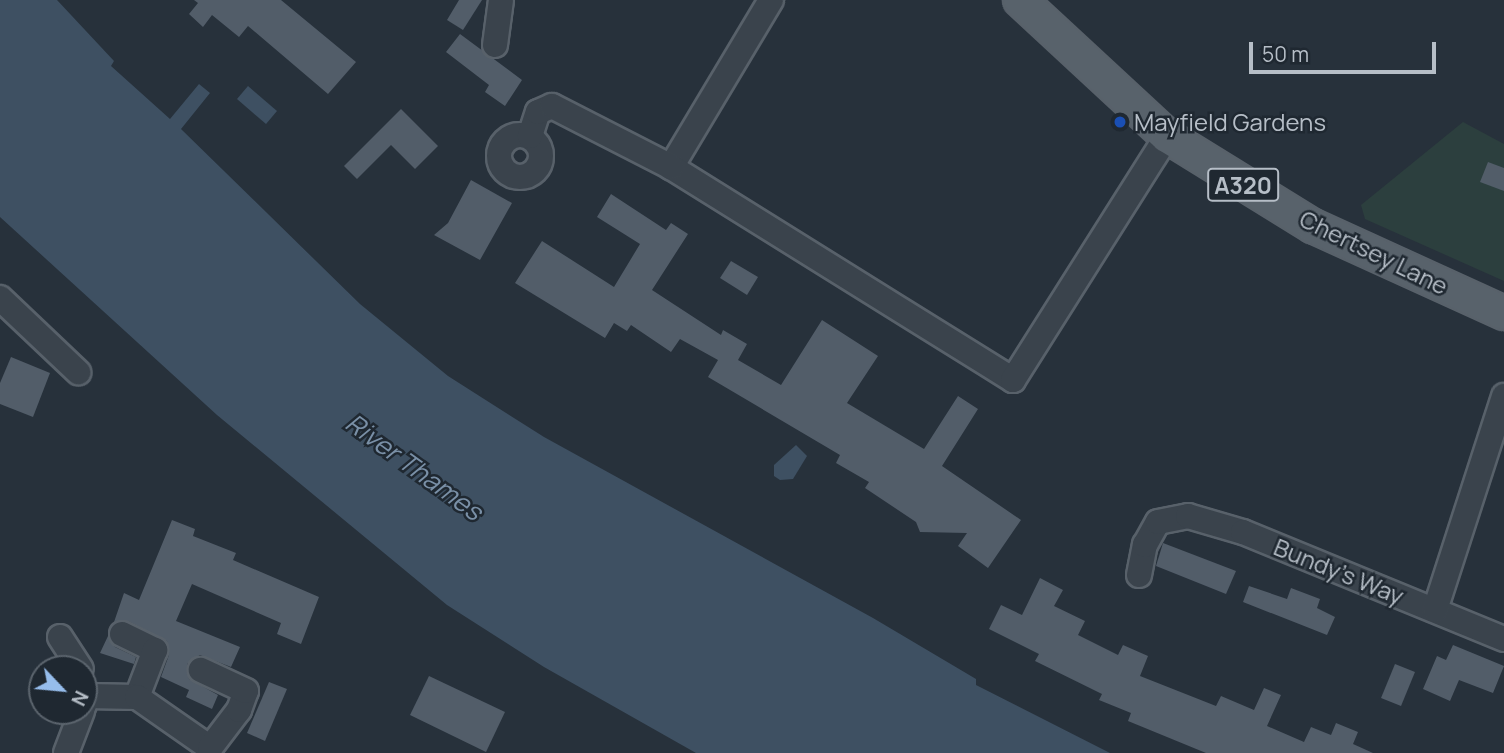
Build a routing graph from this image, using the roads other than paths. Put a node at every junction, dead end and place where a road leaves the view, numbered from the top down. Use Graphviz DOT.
graph roads {
  1 [pos="500,0"];
  2 [pos="771,0"];
  3 [pos="1020,0"];
  4 [pos="495,45"];
  5 [pos="530,136"];
  6 [pos="1167,136"];
  7 [pos="671,167"];
  8 [pos="0,298"];
  9 [pos="1504,313"];
  10 [pos="78,372"];
  11 [pos="1504,396"];
  12 [pos="1139,575"];
  13 [pos="1435,610"];
  14 [pos="122,634"];
  15 [pos="60,636"];
  16 [pos="1504,639"];
  17 [pos="72,655"];
  18 [pos="201,670"];
  19 [pos="98,696"];
  20 [pos="137,697"];
  21 [pos="75,725"];
  22 [pos="214,750"];
  23 [pos="66,753"];
  1 -- 4 [label="street"];
  2 -- 7 [label="street"];
  3 -- 6 [label="main road, Chertsey Lane / A320"];
  5 -- 7 [label="street"];
  6 -- 7 [label="street"];
  6 -- 9 [label="main road, Chertsey Lane / A320"];
  8 -- 10 [label="street"];
  11 -- 13 [label="street, Bundy's Way"];
  12 -- 13 [label="street, Bundy's Way"];
  13 -- 16 [label="street, Bundy's Way"];
  14 -- 20 [label="street"];
  15 -- 17 [label="street"];
  18 -- 22 [label="street"];
  19 -- 20 [label="street"];
  20 -- 22 [label="street"];
  21 -- 23 [label="street"];
}
